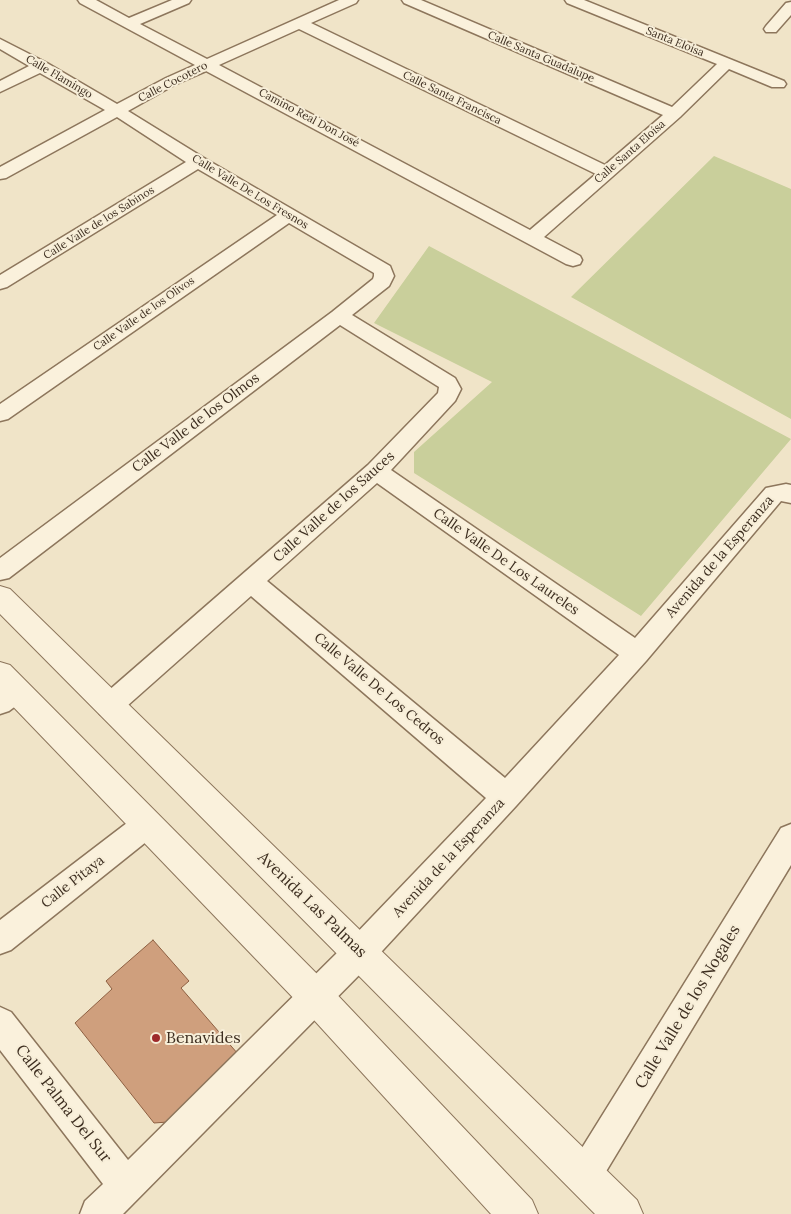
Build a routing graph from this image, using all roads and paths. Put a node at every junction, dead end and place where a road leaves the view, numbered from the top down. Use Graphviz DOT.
graph roads {
  1 [pos="85,0"];
  2 [pos="184,0"];
  3 [pos="351,0"];
  4 [pos="409,0"];
  5 [pos="572,0"];
  6 [pos="791,6"];
  7 [pos="129,22"];
  8 [pos="299,23"];
  9 [pos="770,29"];
  10 [pos="0,43"];
  11 [pos="727,63"];
  12 [pos="209,64"];
  13 [pos="42,66"];
  14 [pos="778,84"];
  15 [pos="0,87"];
  16 [pos="118,111"];
  17 [pos="674,114"];
  18 [pos="198,162"];
  19 [pos="606,172"];
  20 [pos="0,174"];
  21 [pos="289,214"];
  22 [pos="532,238"];
  23 [pos="574,260"];
  24 [pos="382,270"];
  25 [pos="0,283"];
  26 [pos="339,316"];
  27 [pos="0,414"];
  28 [pos="376,471"];
  29 [pos="788,494"];
  30 [pos="0,571"];
  31 [pos="251,582"];
  32 [pos="0,597"];
  33 [pos="637,653"];
  34 [pos="5,689"];
  35 [pos="109,706"];
  36 [pos="506,797"];
  37 [pos="146,825"];
  38 [pos="791,838"];
  39 [pos="0,939"];
  40 [pos="360,952"];
  41 [pos="315,996"];
  42 [pos="0,1023"];
  43 [pos="584,1176"];
  44 [pos="126,1186"];
  45 [pos="503,1208"];
  46 [pos="98,1214"];
  47 [pos="623,1214"];
  1 -- 7 [label="street, Camino Real Don José"];
  2 -- 7 [label="street"];
  3 -- 8 [label="street, Calle Cocotero"];
  4 -- 17 [label="street, Calle Santa Guadalupe"];
  5 -- 11 [label="street, Santa Eloisa"];
  6 -- 9 [label="street"];
  7 -- 12 [label="street, Camino Real Don José"];
  8 -- 12 [label="street, Calle Cocotero"];
  8 -- 19 [label="street, Calle Santa Francisca"];
  10 -- 13 [label="street, Calle Flamingo"];
  11 -- 14 [label="street, Santa Eloisa"];
  11 -- 17 [label="street, Calle Santa Eloísa"];
  12 -- 16 [label="street, Calle Cocotero"];
  12 -- 22 [label="street, Camino Real Don José"];
  13 -- 15 [label="street"];
  13 -- 16 [label="street, Calle Flamingo"];
  16 -- 18 [label="street, Calle Valle De Los Fresnos"];
  16 -- 20 [label="street, Calle Cocotero"];
  17 -- 19 [label="street, Calle Santa Eloísa"];
  18 -- 21 [label="street, Calle Valle De Los Fresnos"];
  18 -- 25 [label="street, Calle Valle de los Sabinos"];
  19 -- 22 [label="street, Calle Santa Eloísa"];
  21 -- 24 [label="street, Calle Valle De Los Fresnos"];
  21 -- 27 [label="street, Calle Valle de los Olivos"];
  22 -- 23 [label="street, Camino Real Don José"];
  24 -- 26 [label="street, Calle Valle de los Olmos"];
  26 -- 28 [label="street, Calle Valle de los Sauces"];
  26 -- 30 [label="street, Calle Valle de los Olmos"];
  28 -- 31 [label="street, Calle Valle de los Sauces"];
  28 -- 33 [label="street, Calle Valle De Los Laureles"];
  29 -- 33 [label="street, Avenida de la Esperanza"];
  31 -- 35 [label="street, Calle Valle de los Sauces"];
  31 -- 36 [label="street, Calle Valle De Los Cedros"];
  32 -- 35 [label="street, Avenida Las Palmas"];
  33 -- 36 [label="street, Avenida de la Esperanza"];
  34 -- 37 [label="street"];
  35 -- 40 [label="street, Avenida Las Palmas"];
  36 -- 40 [label="street, Avenida de la Esperanza"];
  37 -- 39 [label="street, Calle Pitaya"];
  37 -- 41 [label="street"];
  38 -- 43 [label="street, Calle Valle de los Nogales"];
  40 -- 41 [label="street, Avenida de la Esperanza"];
  40 -- 43 [label="street, Avenida Las Palmas"];
  41 -- 44 [label="street, Avenida de la Esperanza"];
  41 -- 45 [label="street"];
  42 -- 44 [label="street, Calle Palma Del Sur"];
  43 -- 47 [label="street, Avenida Las Palmas"];
  44 -- 46 [label="street, Avenida de la Esperanza"];
}
